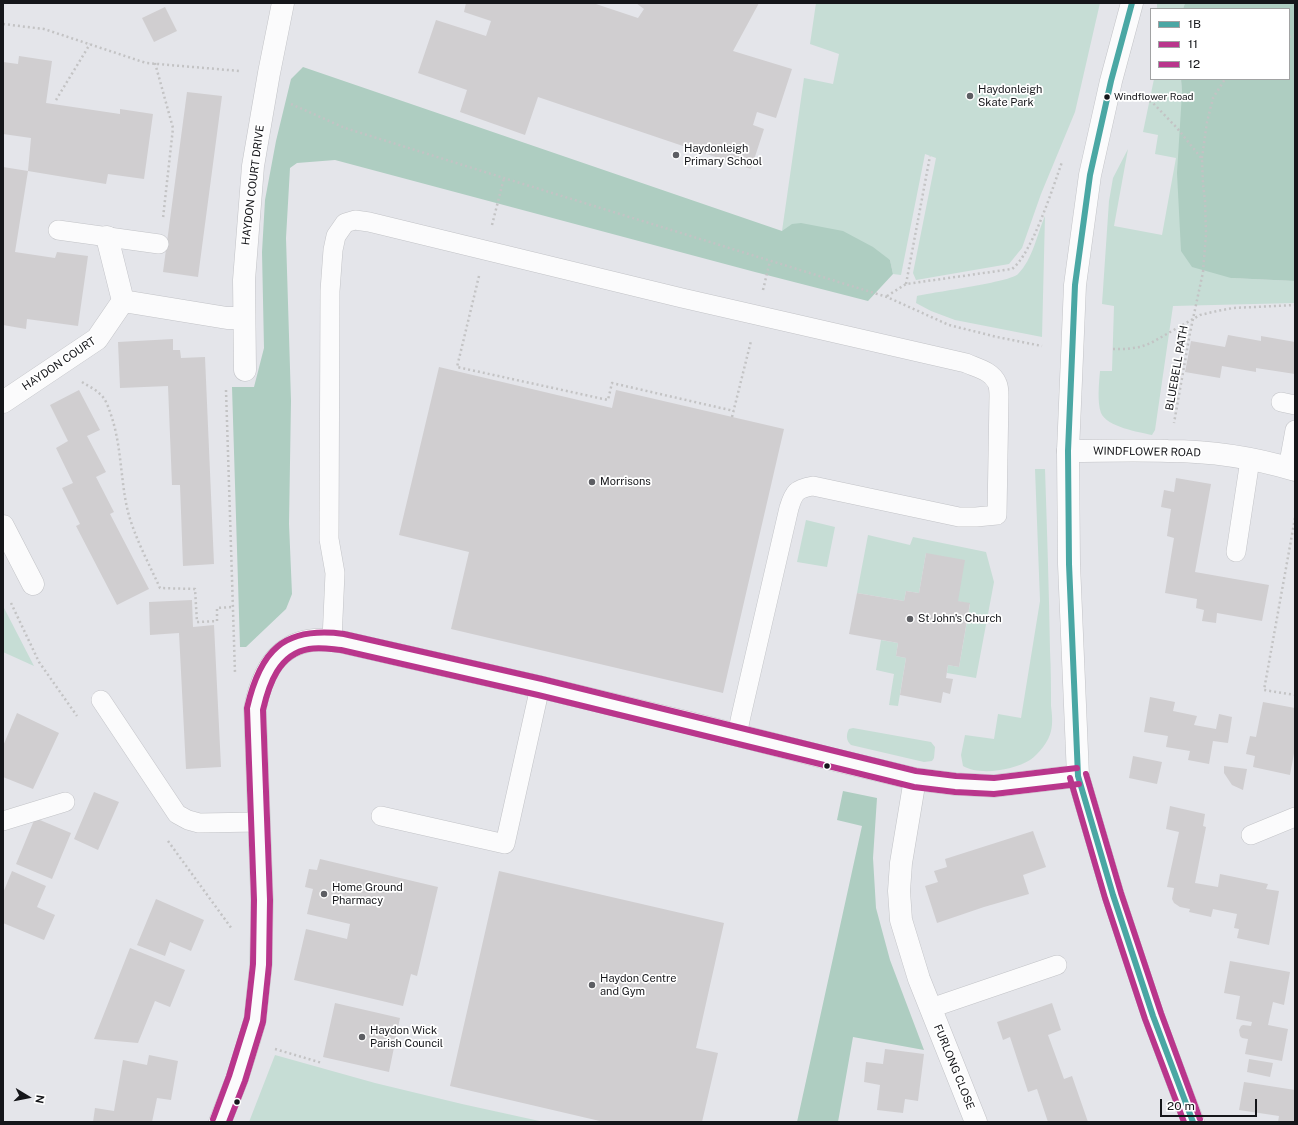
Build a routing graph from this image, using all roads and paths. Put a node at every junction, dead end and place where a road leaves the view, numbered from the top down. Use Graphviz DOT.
graph roads {
  1 [pos="283,3"];
  2 [pos="1132,3"];
  3 [pos="3,24"];
  4 [pos="90,44"];
  5 [pos="155,63"];
  6 [pos="1111,80"];
  7 [pos="1224,80"];
  8 [pos="267,83"];
  9 [pos="56,100"];
  10 [pos="930,156"];
  11 [pos="1202,159"];
  12 [pos="1063,161"];
  13 [pos="504,178"];
  14 [pos="58,230"];
  15 [pos="107,238"];
  16 [pos="159,244"];
  17 [pos="485,250"];
  18 [pos="906,284"];
  19 [pos="887,296"];
  20 [pos="123,301"];
  21 [pos="1295,305"];
  22 [pos="243,318"];
  23 [pos="1194,318"];
  24 [pos="1042,346"];
  25 [pos="1113,349"];
  26 [pos="55,367"];
  27 [pos="245,370"];
  28 [pos="3,402"];
  29 [pos="734,412"];
  30 [pos="1295,430"];
  31 [pos="1068,451"];
  32 [pos="1170,451"];
  33 [pos="1250,460"];
  34 [pos="1291,469"];
  35 [pos="1295,518"];
  36 [pos="3,526"];
  37 [pos="1236,552"];
  38 [pos="33,584"];
  39 [pos="233,606"];
  40 [pos="332,640"];
  41 [pos="540,686"];
  42 [pos="1295,695"];
  43 [pos="101,700"];
  44 [pos="737,735"];
  45 [pos="1078,776"];
  46 [pos="916,778"];
  47 [pos="65,802"];
  48 [pos="381,816"];
  49 [pos="3,821"];
  50 [pos="1293,821"];
  51 [pos="259,822"];
  52 [pos="1251,835"];
  53 [pos="1057,965"];
  54 [pos="931,1008"];
  55 [pos="271,1048"];
  56 [pos="322,1063"];
  57 [pos="220,1122"];
  58 [pos="976,1122"];
  59 [pos="1193,1122"];
  1 -- 8 [label="street, HAYDON COURT DRIVE"];
  2 -- 6 [label="street"];
  3 -- 4 [label="path"];
  4 -- 5 [label="path"];
  4 -- 9 [label="path"];
  5 -- 8 [label="path"];
  5 -- 16 [label="path"];
  6 -- 11 [label="path"];
  6 -- 31 [label="street"];
  7 -- 11 [label="path"];
  8 -- 13 [label="path"];
  8 -- 22 [label="street, HAYDON COURT DRIVE"];
  10 -- 18 [label="path"];
  11 -- 23 [label="path"];
  12 -- 18 [label="path"];
  13 -- 17 [label="path"];
  13 -- 19 [label="path"];
  14 -- 15 [label="lane"];
  15 -- 16 [label="lane"];
  15 -- 20 [label="street"];
  17 -- 29 [label="path"];
  17 -- 40 [label="lane"];
  17 -- 44 [label="lane"];
  18 -- 19 [label="path"];
  19 -- 24 [label="path"];
  20 -- 22 [label="street"];
  20 -- 26 [label="street, HAYDON COURT"];
  21 -- 23 [label="path, BLUEBELL PATH"];
  22 -- 27 [label="street, HAYDON COURT DRIVE"];
  23 -- 25 [label="path"];
  23 -- 32 [label="path, BLUEBELL PATH"];
  26 -- 28 [label="street, HAYDON COURT"];
  26 -- 39 [label="path"];
  30 -- 34 [label="lane, WINDFLOWER ROAD"];
  31 -- 32 [label="street, WINDFLOWER ROAD"];
  31 -- 45 [label="street"];
  32 -- 33 [label="street, WINDFLOWER ROAD"];
  33 -- 34 [label="street, WINDFLOWER ROAD"];
  33 -- 37 [label="lane"];
  35 -- 42 [label="path"];
  36 -- 38 [label="street"];
  40 -- 41 [label="street"];
  40 -- 51 [label="street"];
  41 -- 44 [label="street"];
  41 -- 48 [label="lane"];
  43 -- 51 [label="lane"];
  44 -- 46 [label="street"];
  45 -- 46 [label="street"];
  45 -- 59 [label="street"];
  46 -- 54 [label="street, FURLONG CLOSE"];
  47 -- 49 [label="lane"];
  50 -- 52 [label="lane"];
  51 -- 57 [label="street"];
  53 -- 54 [label="lane"];
  54 -- 58 [label="street, FURLONG CLOSE"];
  55 -- 56 [label="path"];
}
